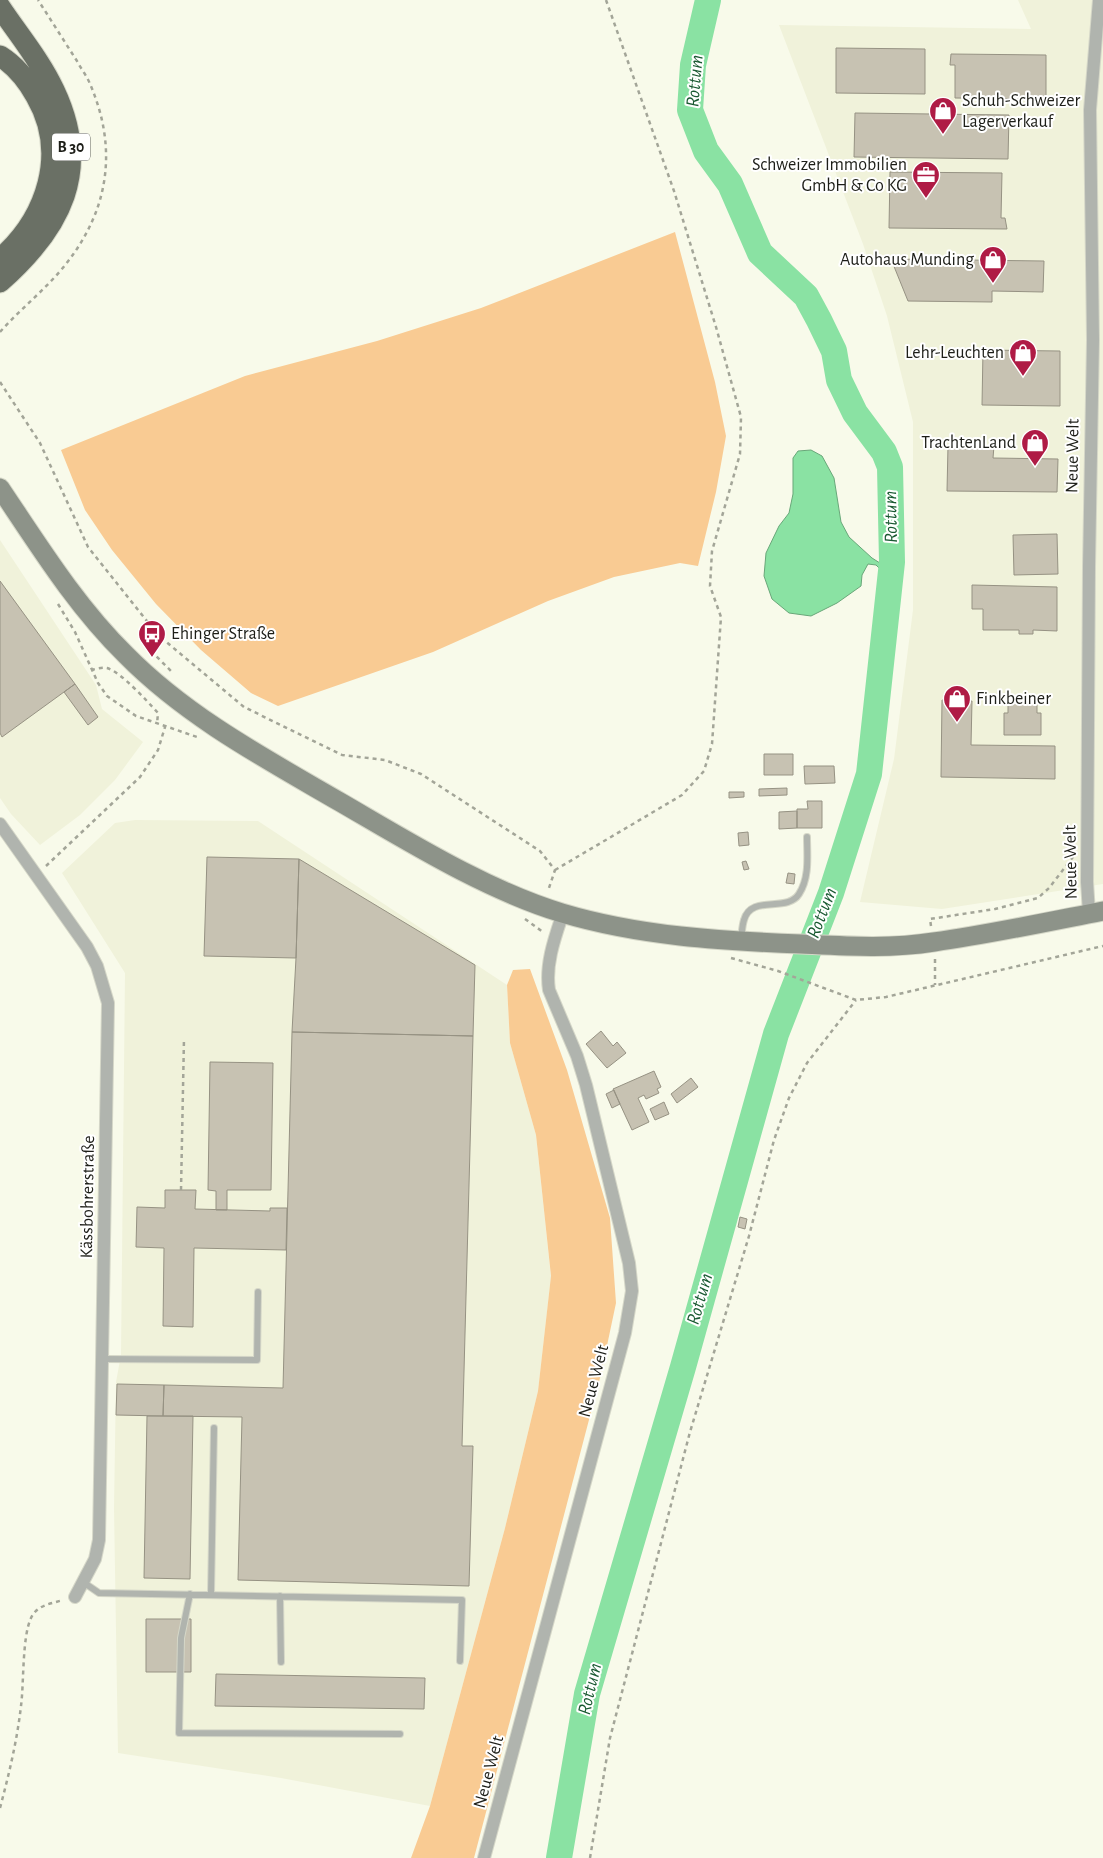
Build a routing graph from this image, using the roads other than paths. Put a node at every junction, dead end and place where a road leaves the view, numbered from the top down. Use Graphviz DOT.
graph roads {
  1 [pos="1099,0"];
  2 [pos="0,7"];
  3 [pos="0,56"];
  4 [pos="0,259"];
  5 [pos="0,282"];
  6 [pos="0,488"];
  7 [pos="0,824"];
  8 [pos="807,837"];
  9 [pos="1096,912"];
  10 [pos="563,913"];
  11 [pos="741,941"];
  12 [pos="258,1292"];
  13 [pos="102,1359"];
  14 [pos="214,1428"];
  15 [pos="83,1582"];
  16 [pos="190,1594"];
  17 [pos="210,1594"];
  18 [pos="280,1596"];
  19 [pos="75,1597"];
  20 [pos="460,1661"];
  21 [pos="281,1662"];
  22 [pos="400,1734"];
  23 [pos="484,1858"];
  1 -- 9 [label="street, Neue Welt"];
  2 -- 5 [label="highway, B 30"];
  3 -- 4 [label="highway"];
  6 -- 10 [label="main road"];
  7 -- 13 [label="street, Kässbohrerstraße"];
  8 -- 11 [label="lane"];
  9 -- 11 [label="main road"];
  10 -- 11 [label="main road"];
  10 -- 23 [label="street, Neue Welt"];
  12 -- 13 [label="lane"];
  13 -- 15 [label="street, Kässbohrerstraße"];
  14 -- 17 [label="lane"];
  15 -- 16 [label="lane"];
  15 -- 19 [label="street, Kässbohrerstraße"];
  16 -- 17 [label="lane"];
  16 -- 22 [label="lane"];
  17 -- 18 [label="lane"];
  18 -- 20 [label="lane"];
  18 -- 21 [label="lane"];
}
